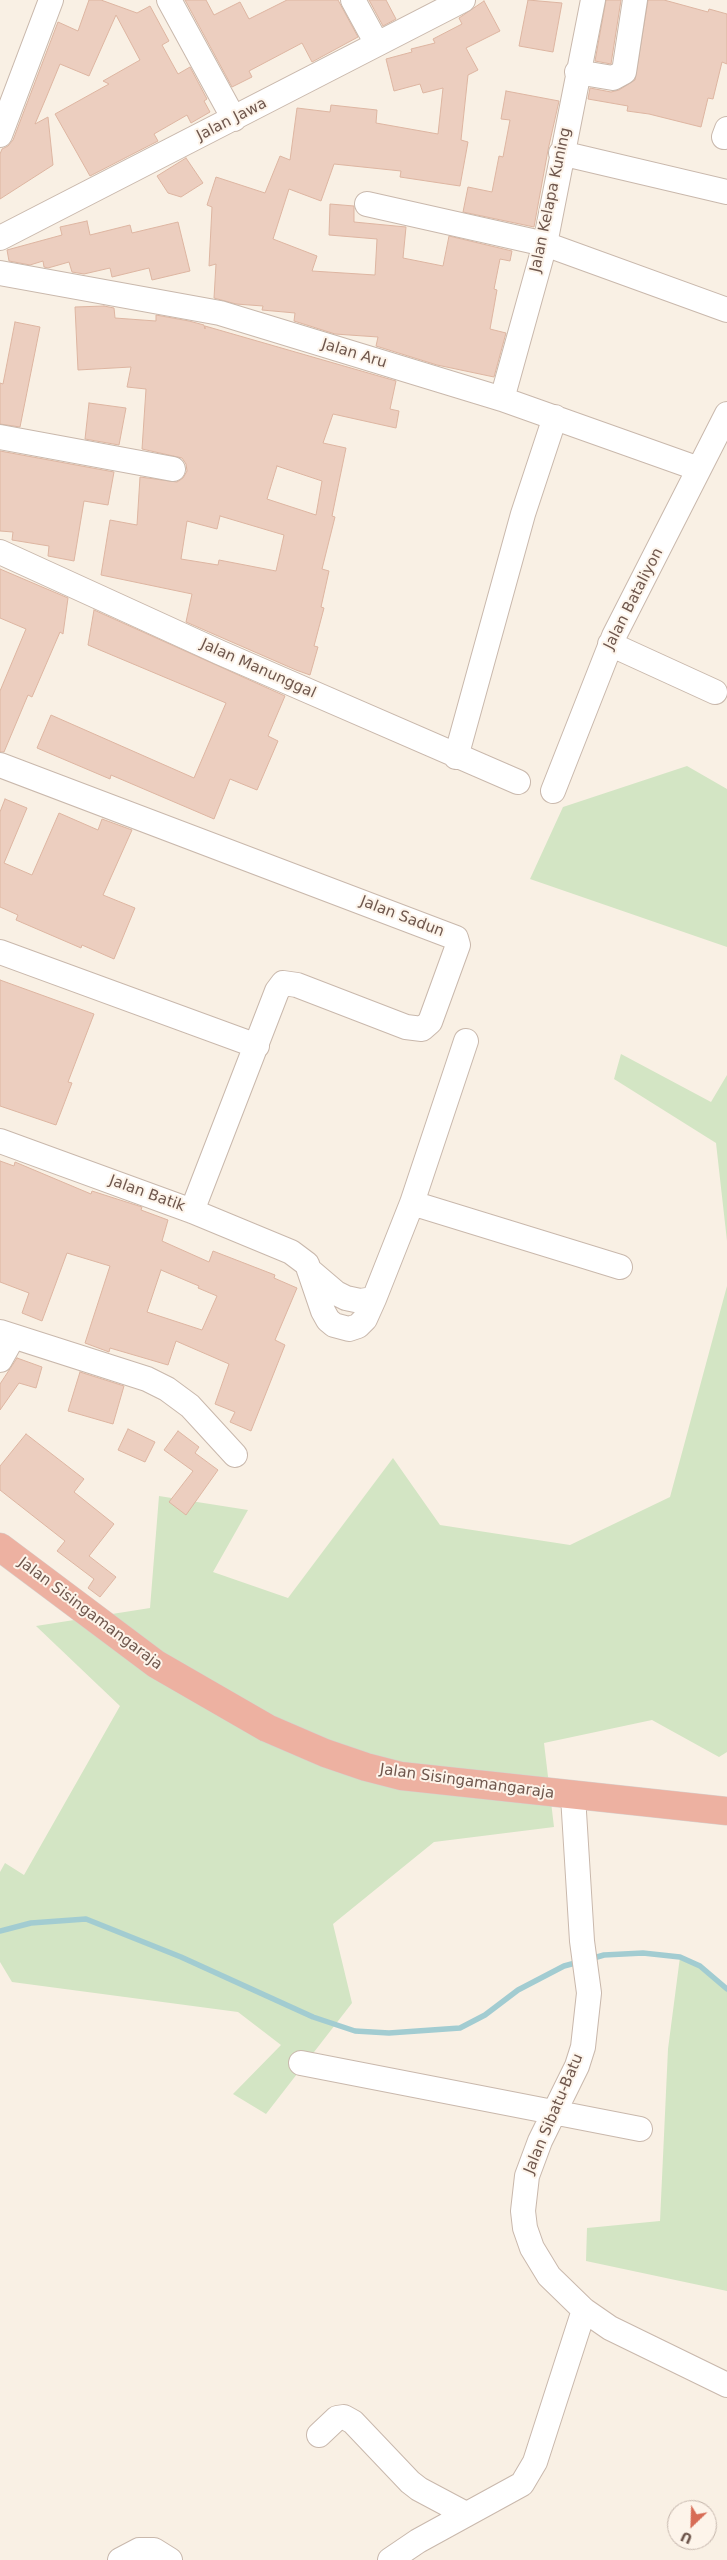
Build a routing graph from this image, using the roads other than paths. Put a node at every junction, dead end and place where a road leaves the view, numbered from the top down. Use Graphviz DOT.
graph roads {
  1 [pos="51,0"];
  2 [pos="170,0"];
  3 [pos="353,0"];
  4 [pos="463,0"];
  5 [pos="592,0"];
  6 [pos="635,0"];
  7 [pos="377,44"];
  8 [pos="577,72"];
  9 [pos="234,119"];
  10 [pos="0,135"];
  11 [pos="561,153"];
  12 [pos="727,192"];
  13 [pos="367,204"];
  14 [pos="0,238"];
  15 [pos="545,244"];
  16 [pos="0,273"];
  17 [pos="727,310"];
  18 [pos="502,399"];
  19 [pos="727,414"];
  20 [pos="555,417"];
  21 [pos="0,437"];
  22 [pos="173,469"];
  23 [pos="699,469"];
  24 [pos="0,552"];
  25 [pos="610,644"];
  26 [pos="715,692"];
  27 [pos="456,757"];
  28 [pos="0,765"];
  29 [pos="518,782"];
  30 [pos="553,791"];
  31 [pos="0,952"];
  32 [pos="466,1041"];
  33 [pos="257,1046"];
  34 [pos="0,1141"];
  35 [pos="412,1203"];
  36 [pos="192,1211"];
  37 [pos="620,1266"];
  38 [pos="7,1335"];
  39 [pos="0,1360"];
  40 [pos="235,1455"];
  41 [pos="0,1547"];
  42 [pos="573,1796"];
  43 [pos="727,1811"];
  44 [pos="301,2063"];
  45 [pos="553,2113"];
  46 [pos="640,2129"];
  47 [pos="584,2310"];
  48 [pos="727,2385"];
  49 [pos="319,2435"];
  50 [pos="466,2514"];
  51 [pos="120,2560"];
  52 [pos="170,2560"];
  53 [pos="390,2560"];
  1 -- 10 [label="street"];
  2 -- 9 [label="street"];
  3 -- 7 [label="street"];
  4 -- 7 [label="street, Jalan Jawa"];
  5 -- 8 [label="street, Jalan Kelapa Kuning"];
  6 -- 8 [label="street"];
  7 -- 9 [label="street, Jalan Jawa"];
  8 -- 11 [label="street, Jalan Kelapa Kuning"];
  9 -- 14 [label="street, Jalan Jawa"];
  11 -- 12 [label="street"];
  11 -- 15 [label="street, Jalan Kelapa Kuning"];
  13 -- 15 [label="street"];
  15 -- 17 [label="street"];
  15 -- 18 [label="street, Jalan Kelapa Kuning"];
  16 -- 18 [label="street, Jalan Aru"];
  18 -- 20 [label="street, Jalan Aru"];
  19 -- 23 [label="street, Jalan Bataliyon"];
  20 -- 23 [label="street, Jalan Aru"];
  20 -- 27 [label="street"];
  21 -- 22 [label="street"];
  23 -- 25 [label="street, Jalan Bataliyon"];
  24 -- 27 [label="street, Jalan Manunggal"];
  25 -- 26 [label="street"];
  25 -- 30 [label="street, Jalan Bataliyon"];
  27 -- 29 [label="street, Jalan Manunggal"];
  28 -- 33 [label="street, Jalan Sadun"];
  31 -- 33 [label="street"];
  32 -- 35 [label="street"];
  33 -- 36 [label="street, Jalan Sadun"];
  34 -- 36 [label="street, Jalan Batik"];
  35 -- 36 [label="street, Jalan Batik"];
  35 -- 37 [label="street"];
  38 -- 39 [label="street"];
  38 -- 40 [label="street"];
  41 -- 42 [label="highway, Jalan Sisingamangaraja"];
  42 -- 43 [label="highway, Jalan Sisingamangaraja"];
  42 -- 45 [label="street, Jalan Sibatu-Batu"];
  44 -- 45 [label="street"];
  45 -- 46 [label="street"];
  45 -- 47 [label="street, Jalan Sibatu-Batu"];
  47 -- 48 [label="street, Jalan Sibatu-Batu"];
  47 -- 50 [label="street"];
  49 -- 50 [label="street"];
  50 -- 53 [label="street"];
  51 -- 52 [label="street"];
}
